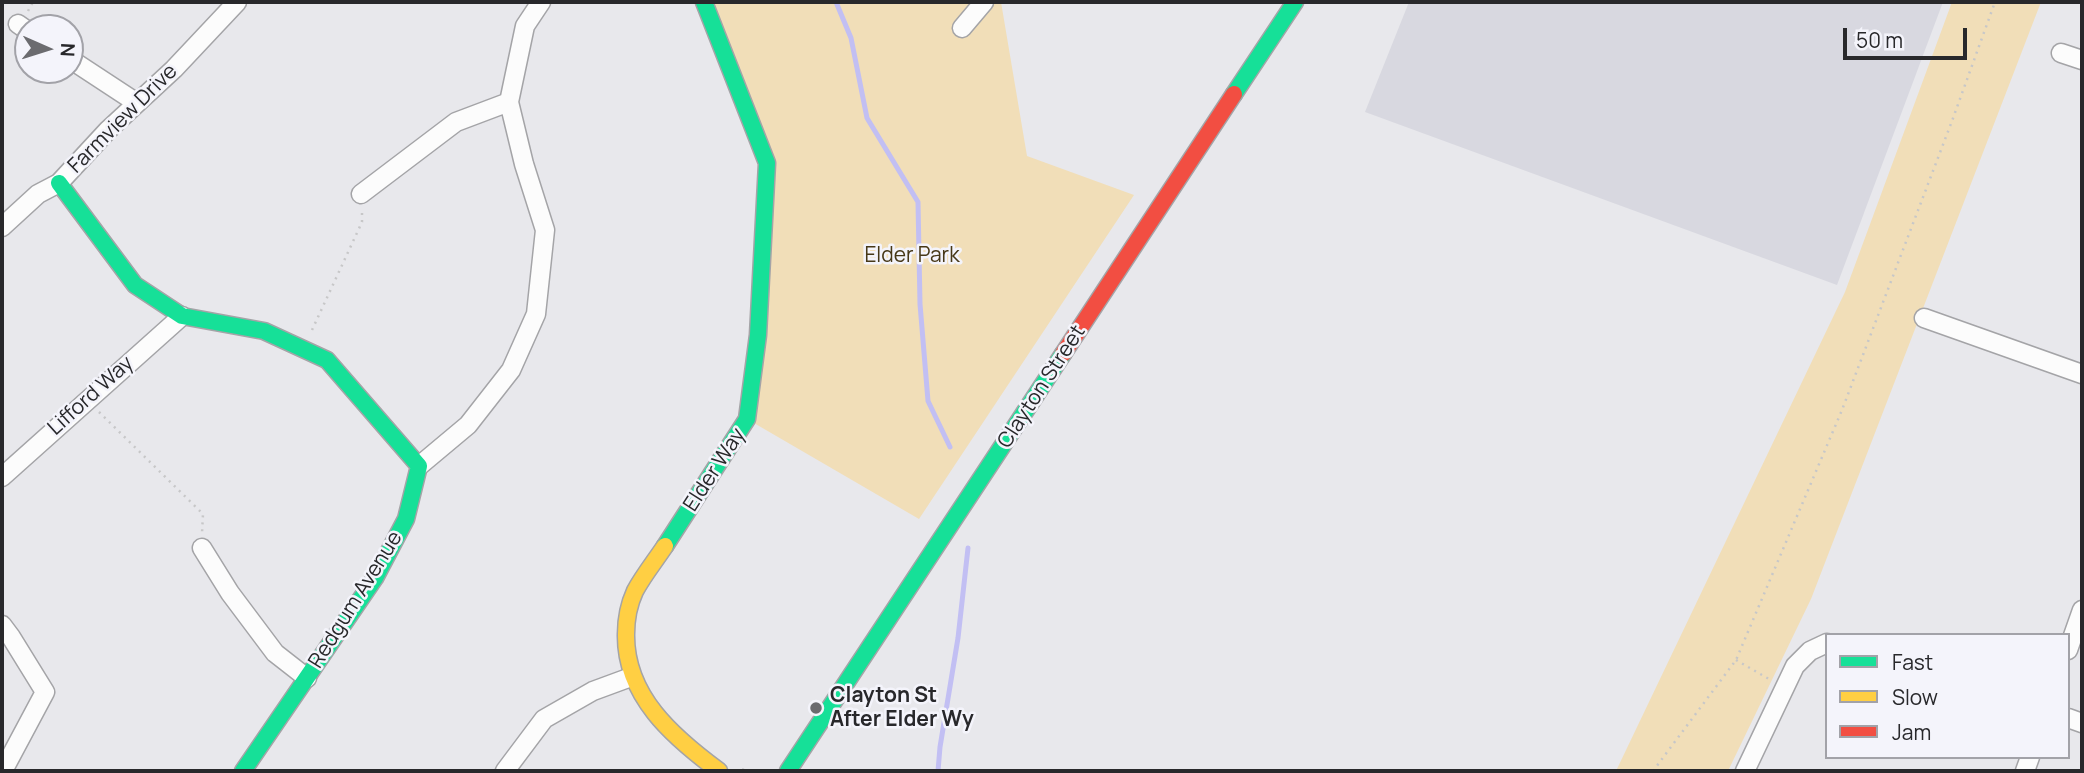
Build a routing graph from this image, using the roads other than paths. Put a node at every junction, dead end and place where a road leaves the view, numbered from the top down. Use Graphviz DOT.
graph roads {
  1 [pos="237,2"];
  2 [pos="541,2"];
  3 [pos="704,2"];
  4 [pos="984,2"];
  5 [pos="1295,2"];
  6 [pos="962,28"];
  7 [pos="2062,53"];
  8 [pos="2082,60"];
  9 [pos="84,68"];
  10 [pos="509,102"];
  11 [pos="137,103"];
  12 [pos="59,183"];
  13 [pos="361,194"];
  14 [pos="2,228"];
  15 [pos="182,316"];
  16 [pos="1924,318"];
  17 [pos="2082,374"];
  18 [pos="419,466"];
  19 [pos="2,477"];
  20 [pos="202,548"];
  21 [pos="2082,610"];
  22 [pos="2,625"];
  23 [pos="1825,644"];
  24 [pos="2070,644"];
  25 [pos="631,677"];
  26 [pos="307,678"];
  27 [pos="5,767"];
  28 [pos="243,771"];
  29 [pos="505,771"];
  30 [pos="719,771"];
  31 [pos="788,771"];
  32 [pos="1745,771"];
  1 -- 11 [label="street, Farmview Drive"];
  2 -- 10 [label="street"];
  3 -- 25 [label="street, Elder Way"];
  4 -- 6 [label="street"];
  5 -- 31 [label="street, Clayton Street"];
  7 -- 8 [label="street"];
  9 -- 11 [label="street"];
  10 -- 13 [label="street"];
  10 -- 18 [label="street"];
  11 -- 12 [label="street, Farmview Drive"];
  12 -- 14 [label="street, Farmview Drive"];
  12 -- 15 [label="street"];
  15 -- 18 [label="street"];
  15 -- 19 [label="street, Lifford Way"];
  16 -- 17 [label="street"];
  18 -- 26 [label="street, Redgum Avenue"];
  20 -- 26 [label="street"];
  21 -- 24 [label="street"];
  22 -- 27 [label="street"];
  23 -- 32 [label="street"];
  25 -- 29 [label="street"];
  25 -- 30 [label="street, Elder Way"];
  26 -- 28 [label="street, Redgum Avenue"];
}
